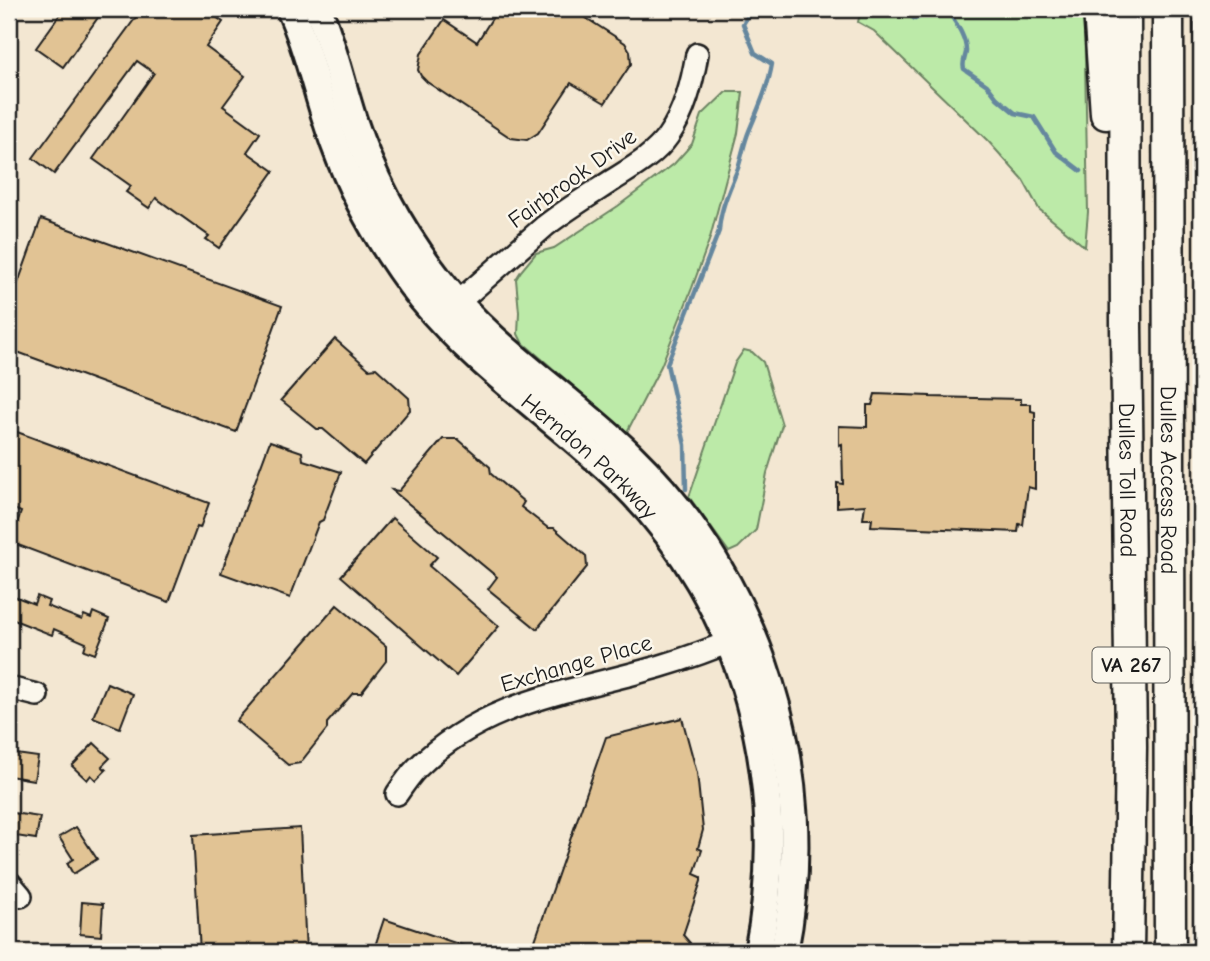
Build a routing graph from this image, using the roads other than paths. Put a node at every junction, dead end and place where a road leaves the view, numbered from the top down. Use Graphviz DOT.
graph roads {
  1 [pos="290,9"];
  2 [pos="1099,9"];
  3 [pos="1125,9"];
  4 [pos="1168,9"];
  5 [pos="324,11"];
  6 [pos="696,54"];
  7 [pos="449,311"];
  8 [pos="1126,326"];
  9 [pos="740,638"];
  10 [pos="9,688"];
  11 [pos="37,695"];
  12 [pos="397,794"];
  13 [pos="758,952"];
  14 [pos="784,952"];
  15 [pos="1128,952"];
  16 [pos="1170,952"];
  1 -- 7 [label="main road, Herndon Parkway"];
  2 -- 8 [label="highway"];
  3 -- 8 [label="highway, Dulles Toll Road / VA 267"];
  4 -- 16 [label="highway, Dulles Access Road"];
  5 -- 7 [label="main road, Herndon Parkway"];
  6 -- 7 [label="street, Fairbrook Drive"];
  7 -- 9 [label="main road, Herndon Parkway"];
  8 -- 15 [label="highway, Dulles Toll Road / VA 267"];
  9 -- 12 [label="street, Exchange Place"];
  9 -- 13 [label="main road, Herndon Parkway"];
  9 -- 14 [label="main road, Herndon Parkway"];
  10 -- 11 [label="street"];
}
